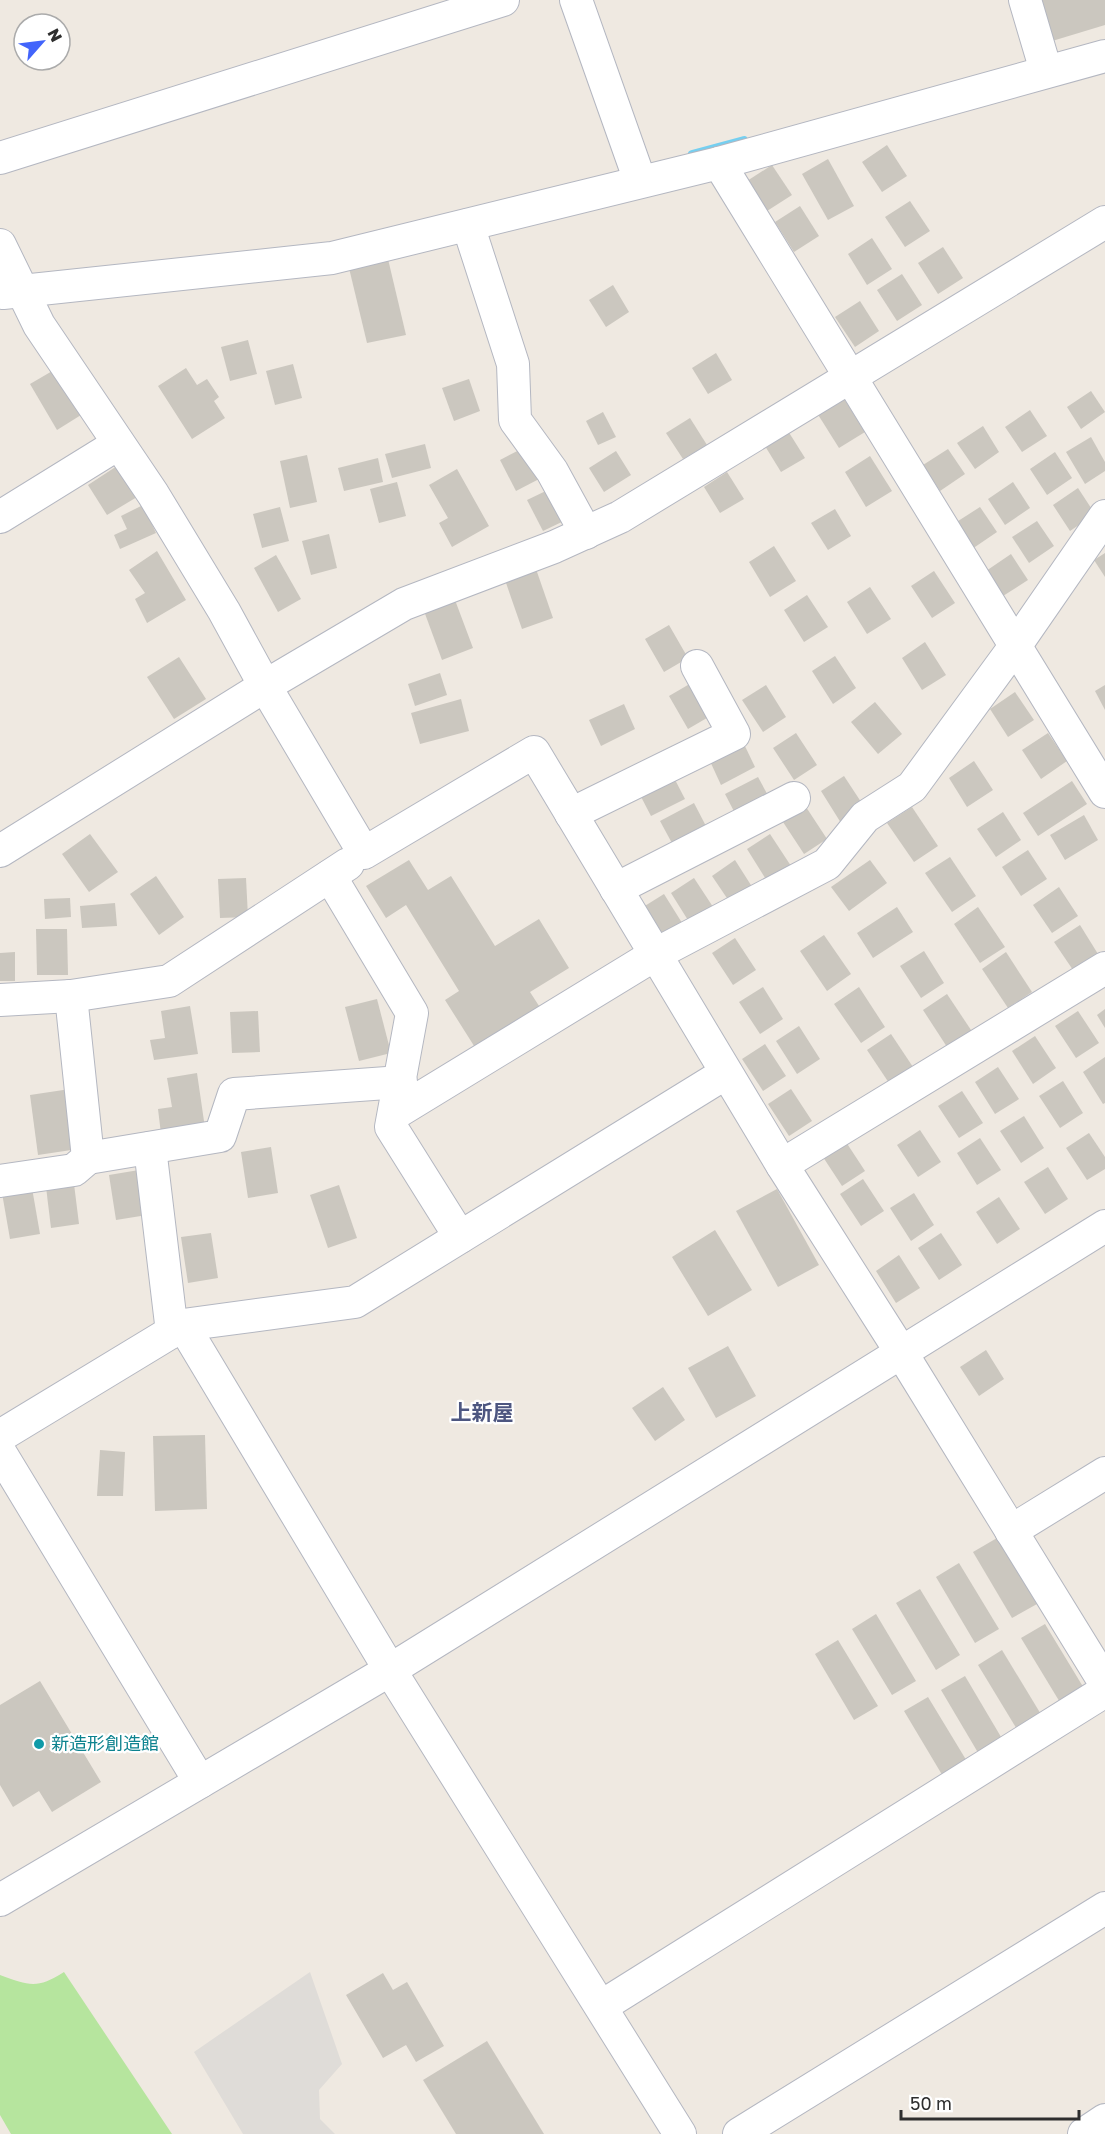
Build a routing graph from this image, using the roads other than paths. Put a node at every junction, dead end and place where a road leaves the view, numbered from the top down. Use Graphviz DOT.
graph roads {
  1 [pos="503,0"];
  2 [pos="576,0"];
  3 [pos="1024,0"];
  4 [pos="1105,56"];
  5 [pos="1046,71"];
  6 [pos="0,158"];
  7 [pos="719,163"];
  8 [pos="639,181"];
  9 [pos="1105,222"];
  10 [pos="468,225"];
  11 [pos="2,258"];
  12 [pos="11,292"];
  13 [pos="851,378"];
  14 [pos="118,444"];
  15 [pos="1105,516"];
  16 [pos="0,517"];
  17 [pos="586,532"];
  18 [pos="1016,645"];
  19 [pos="697,666"];
  20 [pos="265,686"];
  21 [pos="1097,761"];
  22 [pos="1105,792"];
  23 [pos="794,798"];
  24 [pos="571,814"];
  25 [pos="0,851"];
  26 [pos="364,853"];
  27 [pos="330,876"];
  28 [pos="616,889"];
  29 [pos="656,954"];
  30 [pos="1105,968"];
  31 [pos="71,996"];
  32 [pos="0,1000"];
  33 [pos="726,1073"];
  34 [pos="401,1082"];
  35 [pos="394,1114"];
  36 [pos="150,1148"];
  37 [pos="88,1158"];
  38 [pos="782,1165"];
  39 [pos="0,1181"];
  40 [pos="1105,1226"];
  41 [pos="460,1237"];
  42 [pos="177,1328"];
  43 [pos="901,1352"];
  44 [pos="0,1436"];
  45 [pos="0,1452"];
  46 [pos="1105,1473"];
  47 [pos="1011,1531"];
  48 [pos="390,1670"];
  49 [pos="1105,1683"];
  50 [pos="1105,1691"];
  51 [pos="200,1782"];
  52 [pos="0,1900"];
  53 [pos="1105,1908"];
  54 [pos="602,2006"];
  55 [pos="1105,2120"];
  56 [pos="680,2134"];
  57 [pos="739,2134"];
  58 [pos="1084,2134"];
  1 -- 6 [label="street"];
  2 -- 8 [label="street"];
  3 -- 5 [label="street"];
  4 -- 5 [label="street"];
  5 -- 7 [label="street"];
  7 -- 8 [label="street"];
  7 -- 13 [label="street"];
  8 -- 10 [label="street"];
  9 -- 13 [label="street"];
  10 -- 12 [label="street"];
  10 -- 17 [label="street"];
  11 -- 12 [label="street"];
  12 -- 14 [label="street"];
  13 -- 17 [label="street"];
  13 -- 18 [label="street"];
  14 -- 16 [label="street"];
  14 -- 20 [label="street"];
  15 -- 18 [label="street"];
  17 -- 20 [label="street"];
  18 -- 21 [label="street"];
  18 -- 29 [label="street"];
  19 -- 24 [label="street"];
  20 -- 25 [label="street"];
  20 -- 26 [label="street"];
  21 -- 22 [label="street"];
  23 -- 28 [label="street"];
  24 -- 26 [label="street"];
  24 -- 28 [label="street"];
  26 -- 27 [label="street"];
  27 -- 31 [label="street"];
  27 -- 34 [label="street"];
  28 -- 29 [label="street"];
  29 -- 33 [label="street"];
  29 -- 35 [label="street"];
  30 -- 38 [label="street"];
  31 -- 32 [label="street"];
  31 -- 37 [label="street"];
  33 -- 38 [label="street"];
  33 -- 41 [label="street"];
  34 -- 35 [label="street"];
  34 -- 36 [label="street"];
  35 -- 41 [label="street"];
  36 -- 37 [label="street"];
  36 -- 42 [label="street"];
  37 -- 39 [label="street"];
  38 -- 43 [label="street"];
  40 -- 43 [label="street"];
  41 -- 42 [label="street"];
  42 -- 44 [label="street"];
  42 -- 48 [label="street"];
  43 -- 47 [label="street"];
  43 -- 48 [label="street"];
  45 -- 51 [label="street"];
  46 -- 47 [label="street"];
  47 -- 49 [label="street"];
  48 -- 51 [label="street"];
  48 -- 54 [label="street"];
  50 -- 54 [label="street"];
  51 -- 52 [label="street"];
  53 -- 57 [label="street"];
  54 -- 56 [label="street"];
  55 -- 58 [label="street"];
}
